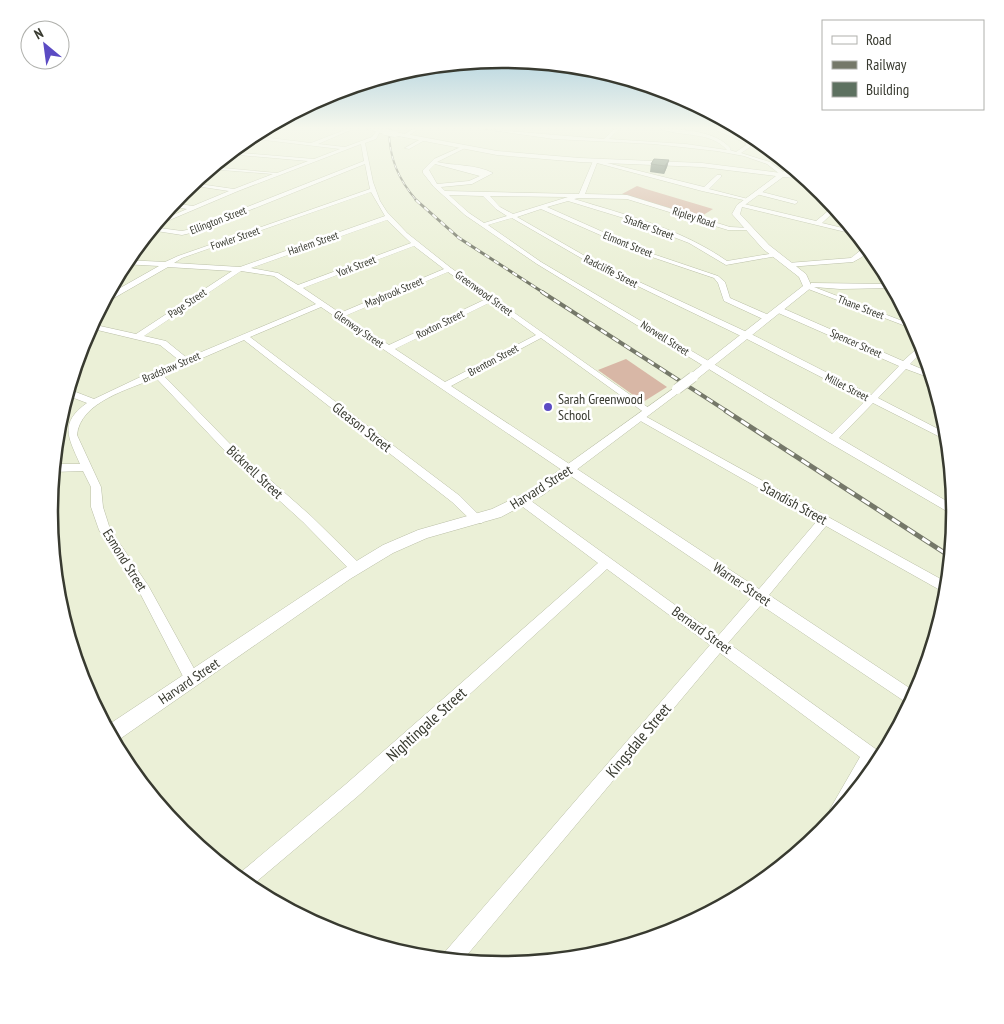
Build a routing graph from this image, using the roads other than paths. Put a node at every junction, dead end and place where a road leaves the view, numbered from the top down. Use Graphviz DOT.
graph roads {
  1 [pos="272,177"];
  2 [pos="328,177"];
  3 [pos="370,177"];
  4 [pos="429,177"];
  5 [pos="485,177"];
  6 [pos="589,177"];
  7 [pos="654,177"];
  8 [pos="718,177"];
  9 [pos="779,177"];
  10 [pos="201,185"];
  11 [pos="436,186"];
  12 [pos="236,190"];
  13 [pos="373,190"];
  14 [pos="704,190"];
  15 [pos="443,193"];
  16 [pos="484,193"];
  17 [pos="758,193"];
  18 [pos="582,195"];
  19 [pos="568,199"];
  20 [pos="795,202"];
  21 [pos="743,203"];
  22 [pos="180,206"];
  23 [pos="194,208"];
  24 [pos="541,208"];
  25 [pos="830,212"];
  26 [pos="512,216"];
  27 [pos="389,217"];
  28 [pos="168,219"];
  29 [pos="817,224"];
  30 [pos="483,225"];
  31 [pos="748,229"];
  32 [pos="159,230"];
  33 [pos="846,231"];
  34 [pos="416,243"];
  35 [pos="863,252"];
  36 [pos="775,255"];
  37 [pos="134,262"];
  38 [pos="726,263"];
  39 [pos="166,264"];
  40 [pos="788,265"];
  41 [pos="449,269"];
  42 [pos="238,270"];
  43 [pos="716,277"];
  44 [pos="807,285"];
  45 [pos="885,286"];
  46 [pos="297,288"];
  47 [pos="115,294"];
  48 [pos="492,299"];
  49 [pos="322,304"];
  50 [pos="779,310"];
  51 [pos="340,316"];
  52 [pos="768,318"];
  53 [pos="905,324"];
  54 [pos="97,328"];
  55 [pos="541,335"];
  56 [pos="746,335"];
  57 [pos="137,337"];
  58 [pos="245,337"];
  59 [pos="388,349"];
  60 [pos="917,353"];
  61 [pos="185,361"];
  62 [pos="709,365"];
  63 [pos="906,365"];
  64 [pos="156,373"];
  65 [pos="924,373"];
  66 [pos="445,386"];
  67 [pos="74,394"];
  68 [pos="871,399"];
  69 [pos="94,402"];
  70 [pos="644,414"];
  71 [pos="939,434"];
  72 [pos="832,440"];
  73 [pos="87,467"];
  74 [pos="60,468"];
  75 [pos="570,469"];
  76 [pos="523,501"];
  77 [pos="946,507"];
  78 [pos="478,520"];
  79 [pos="825,520"];
  80 [pos="607,562"];
  81 [pos="356,568"];
  82 [pos="940,585"];
  83 [pos="761,597"];
  84 [pos="720,643"];
  85 [pos="192,679"];
  86 [pos="907,695"];
  87 [pos="115,731"];
  88 [pos="873,757"];
  89 [pos="248,877"];
  90 [pos="456,954"];
  1 -- 12 [label="street"];
  2 -- 32 [label="street, Ellington Street"];
  3 -- 13 [label="street, Greenwood Street"];
  4 -- 11 [label="street, Norwell Street"];
  5 -- 11 [label="street"];
  6 -- 18 [label="street"];
  7 -- 14 [label="street"];
  8 -- 14 [label="street"];
  9 -- 17 [label="main road"];
  10 -- 12 [label="street"];
  11 -- 15 [label="street, Norwell Street"];
  12 -- 23 [label="street"];
  13 -- 27 [label="street, Greenwood Street"];
  13 -- 39 [label="street, Fowler Street"];
  14 -- 21 [label="street"];
  15 -- 16 [label="street, Ripley Road"];
  15 -- 30 [label="street, Norwell Street"];
  16 -- 18 [label="street, Ripley Road"];
  16 -- 26 [label="street, Radcliffe Street"];
  17 -- 20 [label="street"];
  17 -- 21 [label="main road"];
  18 -- 19 [label="street"];
  18 -- 31 [label="street, Ripley Road"];
  19 -- 24 [label="street"];
  19 -- 38 [label="street, Shafter Street"];
  21 -- 29 [label="street"];
  21 -- 31 [label="main road"];
  22 -- 23 [label="street"];
  23 -- 28 [label="street"];
  24 -- 26 [label="street"];
  24 -- 43 [label="street, Elmont Street"];
  25 -- 29 [label="street"];
  26 -- 30 [label="street"];
  26 -- 56 [label="street, Radcliffe Street"];
  27 -- 34 [label="street, Greenwood Street"];
  27 -- 42 [label="street, Harlem Street"];
  29 -- 33 [label="street"];
  30 -- 62 [label="street, Norwell Street"];
  31 -- 36 [label="main road"];
  34 -- 41 [label="street, Greenwood Street"];
  34 -- 46 [label="street, York Street"];
  35 -- 40 [label="street"];
  36 -- 38 [label="street"];
  36 -- 40 [label="main road"];
  37 -- 39 [label="street, Glenway Street"];
  38 -- 43 [label="street"];
  39 -- 42 [label="street, Glenway Street"];
  39 -- 47 [label="street, Fowler Street"];
  40 -- 44 [label="main road"];
  41 -- 48 [label="street, Greenwood Street"];
  41 -- 51 [label="street, Maybrook Street"];
  42 -- 46 [label="street, Glenway Street"];
  42 -- 57 [label="street, Page Street"];
  43 -- 52 [label="street"];
  44 -- 45 [label="street"];
  44 -- 50 [label="main road, Harvard Street"];
  44 -- 53 [label="street, Thane Street"];
  46 -- 49 [label="street, Glenway Street"];
  48 -- 55 [label="street, Greenwood Street"];
  48 -- 59 [label="street, Roxton Street"];
  49 -- 51 [label="street, Glenway Street"];
  49 -- 58 [label="street, Bradshaw Street"];
  50 -- 52 [label="main road, Harvard Street"];
  50 -- 63 [label="street, Spencer Street"];
  51 -- 59 [label="street, Glenway Street"];
  52 -- 56 [label="main road, Harvard Street"];
  54 -- 57 [label="street"];
  55 -- 66 [label="street, Brenton Street"];
  55 -- 70 [label="street, Greenwood Street"];
  56 -- 62 [label="main road, Harvard Street"];
  56 -- 68 [label="street, Millet Street"];
  57 -- 61 [label="street"];
  58 -- 61 [label="street, Bradshaw Street"];
  58 -- 78 [label="street, Gleason Street"];
  59 -- 66 [label="street, Glenway Street"];
  60 -- 63 [label="street"];
  61 -- 64 [label="street, Bradshaw Street"];
  62 -- 70 [label="main road, Harvard Street, bridge"];
  62 -- 72 [label="street, Norwell Street"];
  63 -- 65 [label="street, Spencer Street"];
  63 -- 68 [label="street"];
  64 -- 69 [label="street, Bradshaw Street"];
  64 -- 81 [label="street, Bicknell Street"];
  66 -- 75 [label="street, Glenway Street"];
  67 -- 69 [label="street"];
  68 -- 71 [label="street, Millet Street"];
  68 -- 72 [label="street"];
  69 -- 73 [label="street, Bradshaw Street"];
  70 -- 75 [label="main road, Harvard Street"];
  70 -- 79 [label="street, Standish Street"];
  72 -- 77 [label="street, Norwell Street"];
  73 -- 74 [label="street"];
  73 -- 85 [label="street, Esmond Street"];
  75 -- 76 [label="main road, Harvard Street"];
  75 -- 83 [label="street, Warner Street"];
  76 -- 78 [label="main road, Harvard Street"];
  76 -- 80 [label="street, Bernard Street"];
  78 -- 81 [label="main road, Harvard Street"];
  79 -- 82 [label="street, Standish Street"];
  79 -- 83 [label="street, Kingsdale Street"];
  80 -- 84 [label="street, Bernard Street"];
  80 -- 89 [label="street, Nightingale Street"];
  81 -- 85 [label="main road, Harvard Street"];
  83 -- 84 [label="street, Kingsdale Street"];
  83 -- 86 [label="street, Warner Street"];
  84 -- 88 [label="street, Bernard Street"];
  84 -- 90 [label="street, Kingsdale Street"];
  85 -- 87 [label="main road, Harvard Street"];
}
